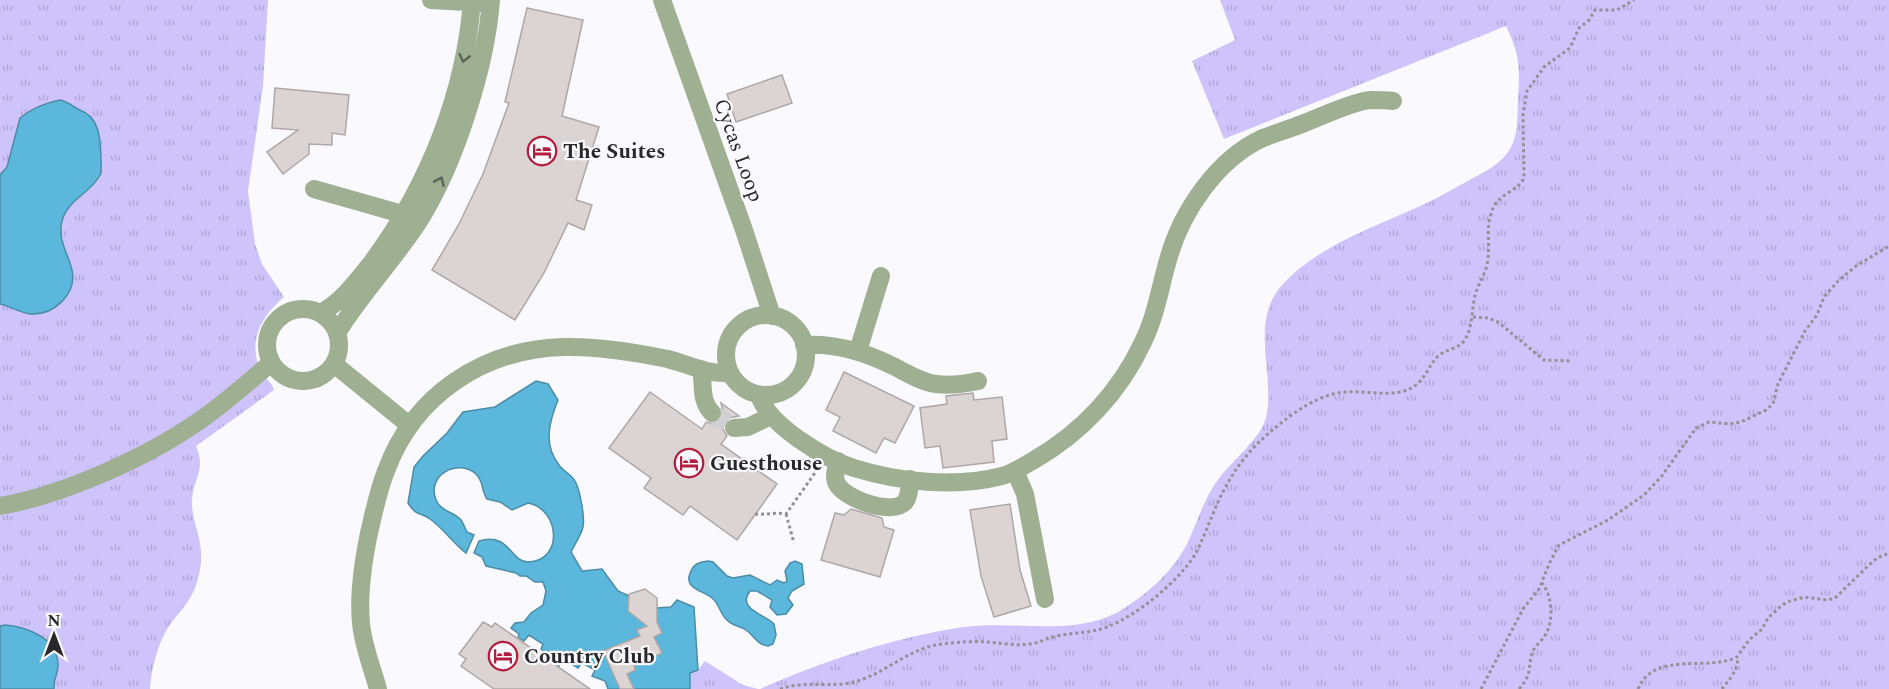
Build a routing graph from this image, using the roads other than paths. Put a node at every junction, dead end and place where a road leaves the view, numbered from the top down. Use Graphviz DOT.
graph roads {
  1 [pos="431,0"];
  2 [pos="662,0"];
  3 [pos="482,1"];
  4 [pos="1393,101"];
  5 [pos="314,189"];
  6 [pos="413,217"];
  7 [pos="881,276"];
  8 [pos="321,313"];
  9 [pos="772,316"];
  10 [pos="338,333"];
  11 [pos="804,345"];
  12 [pos="858,351"];
  13 [pos="271,363"];
  14 [pos="334,364"];
  15 [pos="701,369"];
  16 [pos="729,373"];
  17 [pos="978,381"];
  18 [pos="759,395"];
  19 [pos="712,412"];
  20 [pos="771,416"];
  21 [pos="409,425"];
  22 [pos="734,428"];
  23 [pos="832,458"];
  24 [pos="1015,471"];
  25 [pos="910,479"];
  26 [pos="0,506"];
  27 [pos="1045,599"];
  28 [pos="378,689"];
  1 -- 3 [label="street"];
  2 -- 9 [label="street, Cycas Loop"];
  3 -- 6 [label="street"];
  4 -- 24 [label="street"];
  5 -- 6 [label="street"];
  6 -- 8 [label="street"];
  6 -- 10 [label="street"];
  7 -- 12 [label="street"];
  8 -- 10 [label="street"];
  8 -- 13 [label="street"];
  9 -- 11 [label="street"];
  9 -- 16 [label="street"];
  10 -- 14 [label="street"];
  11 -- 12 [label="street"];
  11 -- 18 [label="street"];
  12 -- 17 [label="street"];
  13 -- 14 [label="street"];
  13 -- 26 [label="street"];
  14 -- 21 [label="street"];
  15 -- 16 [label="street"];
  15 -- 19 [label="street"];
  15 -- 21 [label="street"];
  16 -- 18 [label="street"];
  18 -- 20 [label="street"];
  20 -- 22 [label="street"];
  20 -- 23 [label="street"];
  21 -- 28 [label="street"];
  23 -- 25 [label="street"];
  23 -- 25 [label="street"];
  24 -- 25 [label="street"];
  24 -- 27 [label="street"];
}
